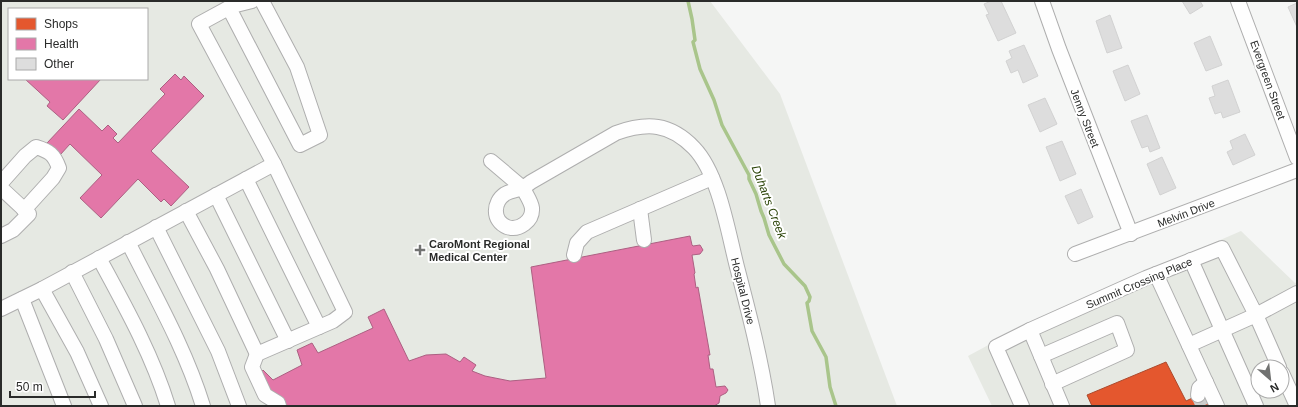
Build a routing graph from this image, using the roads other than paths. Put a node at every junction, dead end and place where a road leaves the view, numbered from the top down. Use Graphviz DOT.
graph roads {
  1 [pos="252,1"];
  2 [pos="262,1"];
  3 [pos="1042,1"];
  4 [pos="1238,1"];
  5 [pos="230,8"];
  6 [pos="1297,158"];
  7 [pos="491,161"];
  8 [pos="274,164"];
  9 [pos="1297,170"];
  10 [pos="712,178"];
  11 [pos="246,179"];
  12 [pos="1,183"];
  13 [pos="1,188"];
  14 [pos="216,194"];
  15 [pos="640,209"];
  16 [pos="24,210"];
  17 [pos="186,211"];
  18 [pos="156,227"];
  19 [pos="1130,234"];
  20 [pos="1,236"];
  21 [pos="644,240"];
  22 [pos="128,242"];
  23 [pos="1075,254"];
  24 [pos="574,255"];
  25 [pos="99,258"];
  26 [pos="1191,260"];
  27 [pos="72,272"];
  28 [pos="1156,274"];
  29 [pos="42,289"];
  30 [pos="1294,297"];
  31 [pos="22,299"];
  32 [pos="1,309"];
  33 [pos="1256,315"];
  34 [pos="319,327"];
  35 [pos="1030,330"];
  36 [pos="1222,331"];
  37 [pos="288,341"];
  38 [pos="1189,345"];
  39 [pos="257,354"];
  40 [pos="1041,356"];
  41 [pos="1275,359"];
  42 [pos="1206,382"];
  43 [pos="1052,384"];
  44 [pos="1290,391"];
  45 [pos="1198,395"];
  46 [pos="64,406"];
  47 [pos="101,406"];
  48 [pos="135,406"];
  49 [pos="168,406"];
  50 [pos="203,406"];
  51 [pos="239,406"];
  52 [pos="279,406"];
  53 [pos="768,406"];
  54 [pos="1022,406"];
  55 [pos="1062,406"];
  56 [pos="1217,406"];
  57 [pos="1256,406"];
  58 [pos="1297,406"];
  1 -- 5 [label="street"];
  2 -- 5 [label="street"];
  3 -- 19 [label="street, Jenny Street"];
  4 -- 6 [label="street, Evergreen Street"];
  5 -- 8 [label="street"];
  7 -- 10 [label="street, Hospital Drive"];
  8 -- 11 [label="street"];
  8 -- 34 [label="street"];
  9 -- 19 [label="street, Melvin Drive"];
  10 -- 15 [label="street"];
  10 -- 53 [label="street, Hospital Drive"];
  11 -- 14 [label="street"];
  11 -- 34 [label="street"];
  12 -- 16 [label="street"];
  13 -- 16 [label="street"];
  14 -- 17 [label="street"];
  14 -- 37 [label="street"];
  15 -- 21 [label="street"];
  15 -- 24 [label="street"];
  16 -- 20 [label="street"];
  17 -- 18 [label="street"];
  17 -- 39 [label="street"];
  18 -- 22 [label="street"];
  18 -- 51 [label="street"];
  19 -- 23 [label="street, Melvin Drive"];
  22 -- 25 [label="street"];
  22 -- 50 [label="street"];
  25 -- 27 [label="street"];
  25 -- 49 [label="street"];
  26 -- 28 [label="street, Summit Crossing Place"];
  26 -- 33 [label="street, Summit Crossing Place"];
  26 -- 36 [label="street"];
  27 -- 29 [label="street"];
  27 -- 48 [label="street"];
  28 -- 35 [label="street, Summit Crossing Place"];
  28 -- 38 [label="street"];
  29 -- 31 [label="street"];
  29 -- 47 [label="street"];
  30 -- 33 [label="street"];
  31 -- 32 [label="street"];
  31 -- 46 [label="street"];
  33 -- 36 [label="street"];
  33 -- 41 [label="street"];
  34 -- 37 [label="street"];
  35 -- 40 [label="street"];
  35 -- 54 [label="street, Summit Crossing Place"];
  36 -- 38 [label="street"];
  36 -- 57 [label="street"];
  37 -- 39 [label="street"];
  38 -- 42 [label="street"];
  39 -- 52 [label="street"];
  40 -- 43 [label="street"];
  40 -- 43 [label="street"];
  42 -- 45 [label="street"];
  42 -- 56 [label="street"];
  43 -- 55 [label="street"];
  44 -- 58 [label="street"];
}
